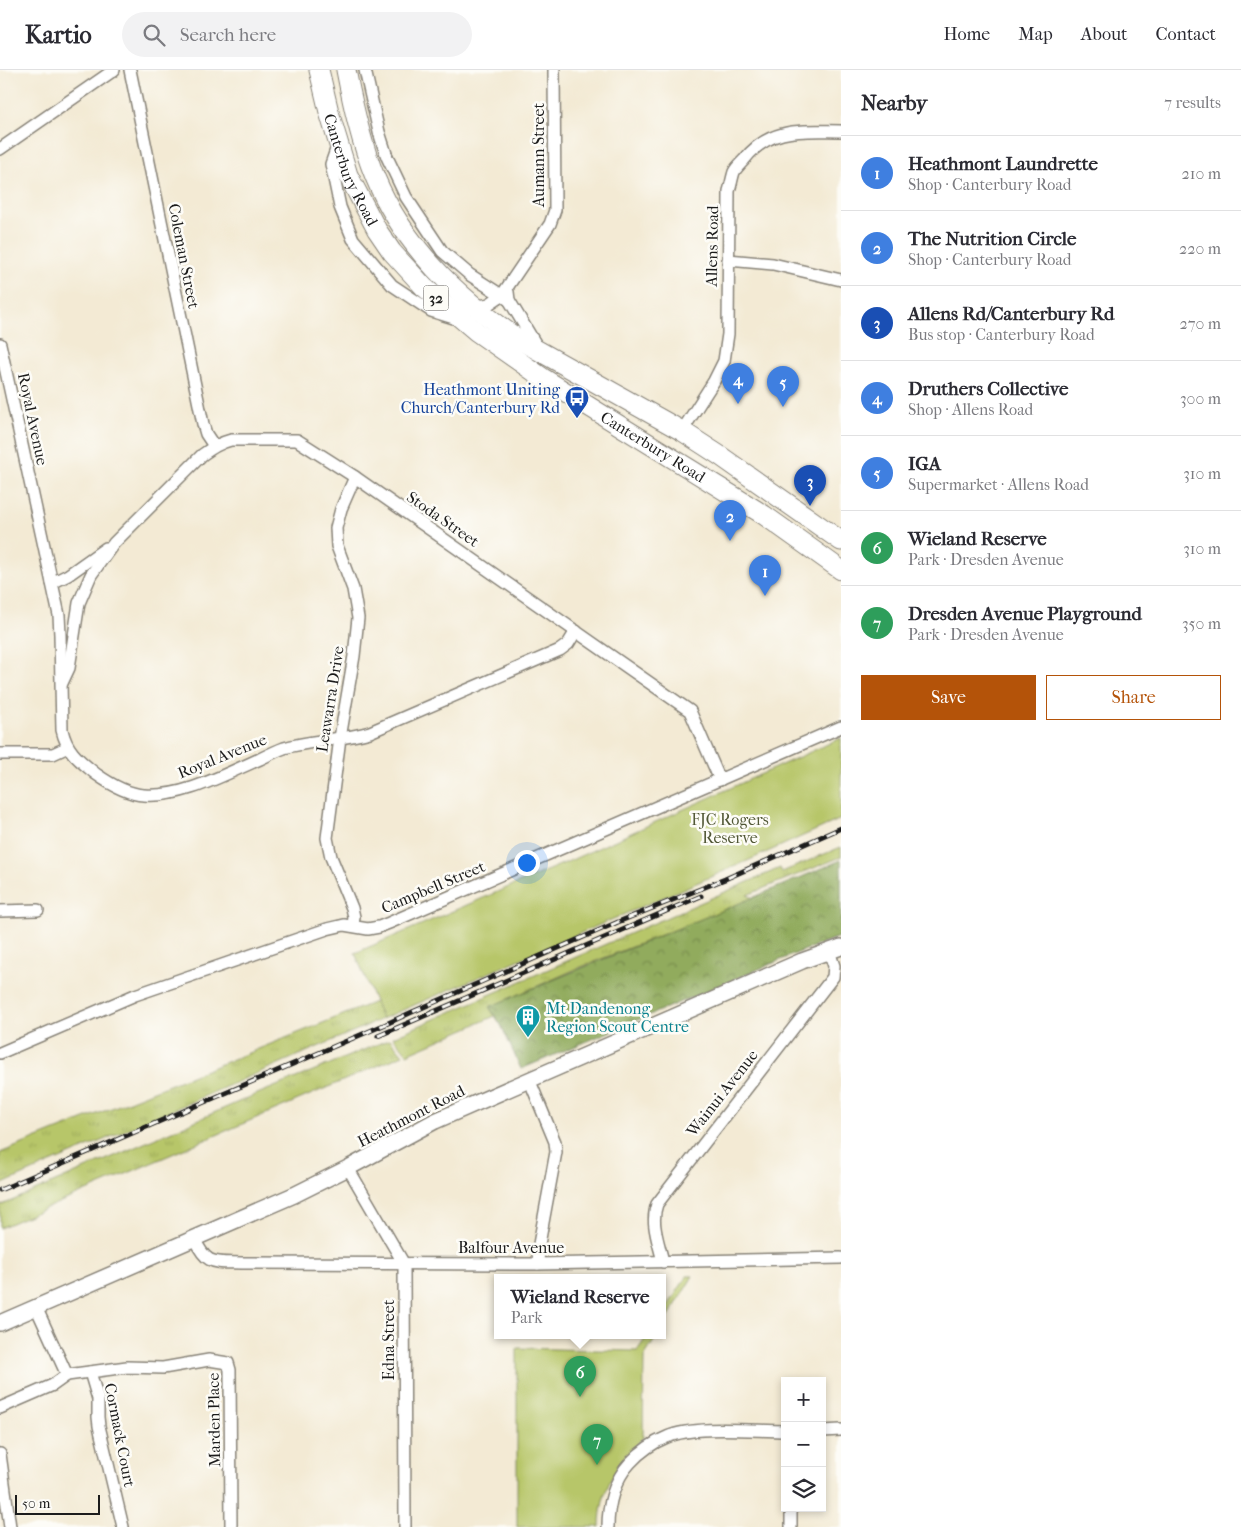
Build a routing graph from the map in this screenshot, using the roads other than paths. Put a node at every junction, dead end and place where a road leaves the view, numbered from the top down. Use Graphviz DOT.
graph roads {
  1 [pos="114,70"];
  2 [pos="130,70"];
  3 [pos="319,70"];
  4 [pos="346,70"];
  5 [pos="365,70"];
  6 [pos="554,70"];
  7 [pos="841,131"];
  8 [pos="338,144"];
  9 [pos="0,149"];
  10 [pos="728,260"];
  11 [pos="841,280"];
  12 [pos="506,293"];
  13 [pos="469,314"];
  14 [pos="0,344"];
  15 [pos="542,353"];
  16 [pos="682,431"];
  17 [pos="214,446"];
  18 [pos="667,456"];
  19 [pos="355,478"];
  20 [pos="841,541"];
  21 [pos="114,543"];
  22 [pos="841,569"];
  23 [pos="52,583"];
  24 [pos="576,631"];
  25 [pos="62,685"];
  26 [pos="841,727"];
  27 [pos="340,738"];
  28 [pos="68,747"];
  29 [pos="0,754"];
  30 [pos="720,780"];
  31 [pos="38,910"];
  32 [pos="0,911"];
  33 [pos="352,926"];
  34 [pos="835,949"];
  35 [pos="0,1053"];
  36 [pos="529,1080"];
  37 [pos="348,1168"];
  38 [pos="194,1238"];
  39 [pos="841,1258"];
  40 [pos="663,1262"];
  41 [pos="404,1264"];
  42 [pos="538,1264"];
  43 [pos="36,1307"];
  44 [pos="0,1323"];
  45 [pos="90,1372"];
  46 [pos="67,1375"];
  47 [pos="0,1408"];
  48 [pos="841,1430"];
  49 [pos="781,1431"];
  50 [pos="826,1431"];
  51 [pos="0,1454"];
  52 [pos="790,1512"];
  53 [pos="10,1527"];
  54 [pos="123,1527"];
  55 [pos="231,1527"];
  56 [pos="405,1527"];
  57 [pos="608,1527"];
  58 [pos="790,1527"];
  1 -- 9 [label="street"];
  2 -- 17 [label="street, Coleman Street"];
  3 -- 8 [label="main road, Canterbury Road / 32"];
  4 -- 13 [label="main road, Canterbury Road / 32"];
  5 -- 12 [label="street"];
  6 -- 12 [label="street, Aumann Street"];
  7 -- 10 [label="street, Allens Road"];
  8 -- 13 [label="main road, Canterbury Road / 32"];
  8 -- 13 [label="street"];
  10 -- 11 [label="street"];
  10 -- 16 [label="street, Allens Road"];
  12 -- 13 [label="street, Aumann Street"];
  12 -- 15 [label="street"];
  13 -- 15 [label="main road, Canterbury Road / 32"];
  13 -- 18 [label="main road, Canterbury Road / 32"];
  14 -- 23 [label="street, Royal Avenue"];
  15 -- 16 [label="main road, Canterbury Road / 32"];
  16 -- 18 [label="main road"];
  16 -- 20 [label="main road, Canterbury Road / 32"];
  17 -- 19 [label="street, Stoda Street"];
  17 -- 21 [label="street, Stoda Street"];
  18 -- 22 [label="main road, Canterbury Road / 32"];
  19 -- 24 [label="street, Stoda Street"];
  19 -- 27 [label="street, Leawarra Drive"];
  21 -- 23 [label="street, Stoda Street"];
  21 -- 25 [label="street, Stoda Street"];
  23 -- 25 [label="street, Royal Avenue"];
  24 -- 27 [label="street, Royal Avenue"];
  24 -- 30 [label="street, Stoda Street"];
  25 -- 28 [label="street, Royal Avenue"];
  26 -- 30 [label="street, Campbell Street"];
  27 -- 28 [label="street, Royal Avenue"];
  27 -- 33 [label="street, Leawarra Drive"];
  28 -- 29 [label="street"];
  30 -- 33 [label="street, Campbell Street"];
  31 -- 32 [label="street"];
  33 -- 35 [label="street, Campbell Street"];
  34 -- 36 [label="street, Heathmont Road"];
  34 -- 40 [label="street, Wainui Avenue"];
  36 -- 37 [label="street, Heathmont Road"];
  36 -- 42 [label="street"];
  37 -- 38 [label="street, Heathmont Road"];
  37 -- 41 [label="street"];
  38 -- 41 [label="street, Balfour Avenue"];
  38 -- 43 [label="street, Heathmont Road"];
  39 -- 40 [label="street, Balfour Avenue"];
  40 -- 42 [label="street, Balfour Avenue"];
  41 -- 42 [label="street, Balfour Avenue"];
  41 -- 56 [label="street, Edna Street"];
  43 -- 44 [label="street, Heathmont Road"];
  43 -- 46 [label="street"];
  45 -- 46 [label="street, Cormack Court"];
  45 -- 54 [label="street, Cormack Court"];
  45 -- 55 [label="street, Marden Place"];
  46 -- 47 [label="street"];
  48 -- 50 [label="street"];
  49 -- 57 [label="street"];
  51 -- 53 [label="street"];
  52 -- 58 [label="street"];
}
